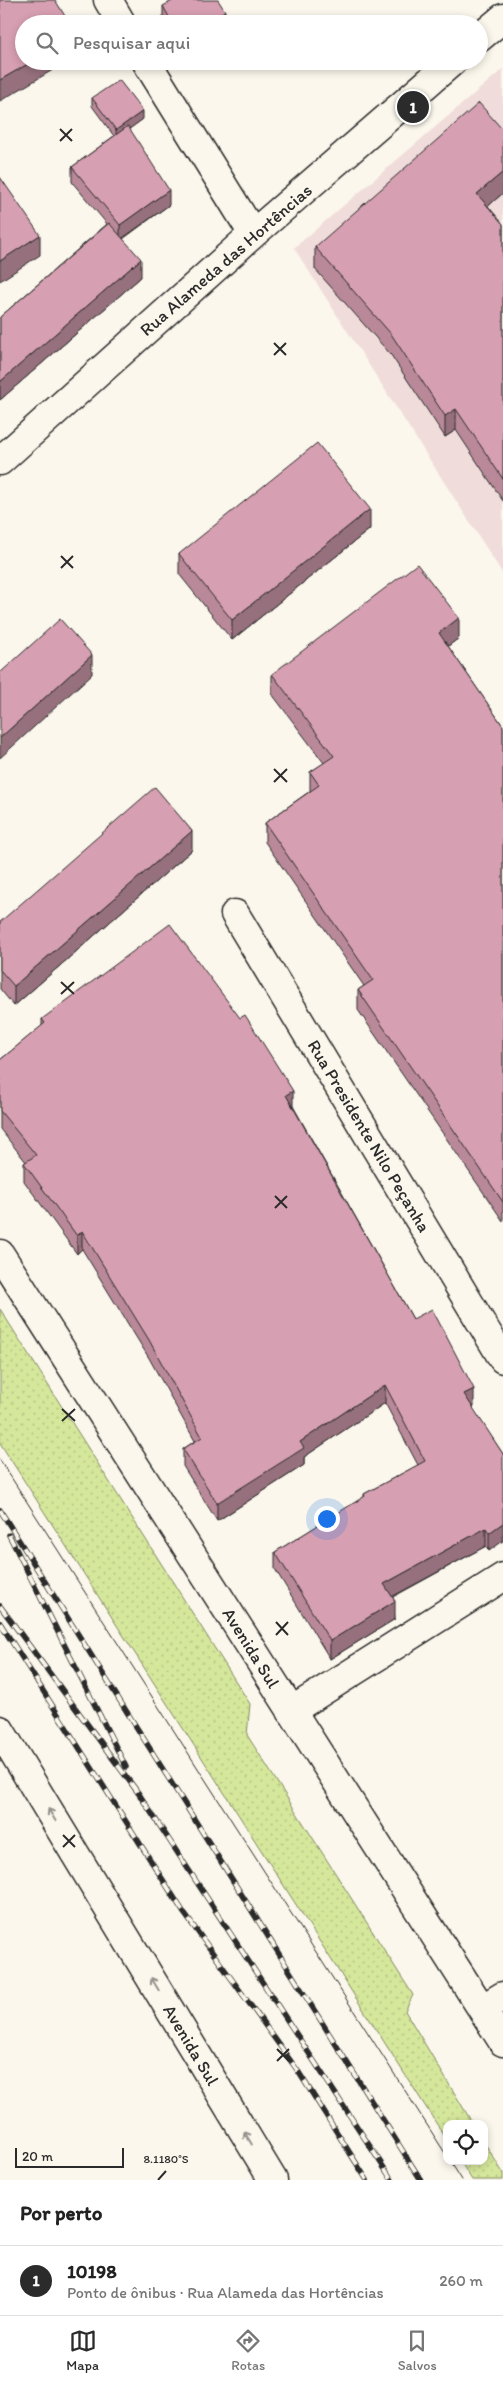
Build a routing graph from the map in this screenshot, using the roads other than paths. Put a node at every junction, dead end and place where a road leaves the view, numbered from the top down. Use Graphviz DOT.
graph roads {
  1 [pos="108,0"];
  2 [pos="117,15"];
  3 [pos="503,18"];
  4 [pos="488,30"];
  5 [pos="152,70"];
  6 [pos="443,70"];
  7 [pos="253,234"];
  8 [pos="0,461"];
  9 [pos="235,914"];
  10 [pos="0,1254"];
  11 [pos="503,1359"];
  12 [pos="503,1577"];
  13 [pos="291,1711"];
  14 [pos="0,1730"];
  15 [pos="492,2002"];
  16 [pos="503,2042"];
  17 [pos="273,2180"];
  1 -- 2 [label="street"];
  3 -- 4 [label="street"];
  5 -- 7 [label="street"];
  6 -- 7 [label="street, Rua Alameda das Hortências"];
  7 -- 8 [label="street, Rua Alameda das Hortências"];
  9 -- 11 [label="street, Rua Presidente Nilo Peçanha"];
  10 -- 13 [label="street, Avenida Sul"];
  12 -- 13 [label="street"];
  13 -- 15 [label="street, Avenida Sul"];
  17 -- 14 [label="street, Avenida Sul, one-way"];
  15 -- 16 [label="street, Avenida Sul"];
}
